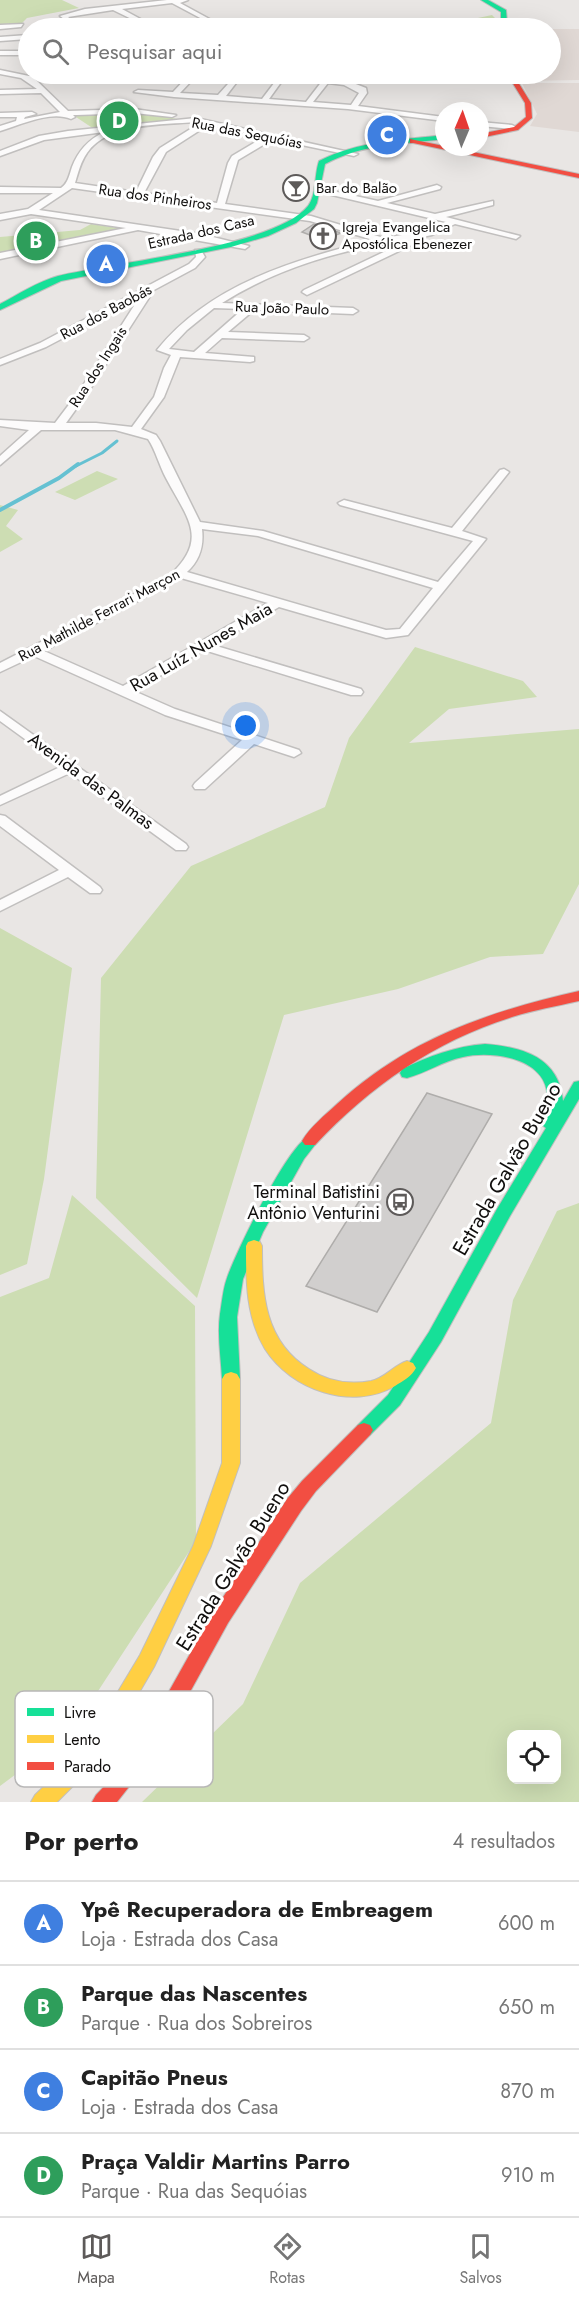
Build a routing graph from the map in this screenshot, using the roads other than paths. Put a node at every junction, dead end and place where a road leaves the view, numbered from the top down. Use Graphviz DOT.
graph roads {
  1 [pos="100,0"];
  2 [pos="185,0"];
  3 [pos="484,0"];
  4 [pos="498,0"];
  5 [pos="172,1"];
  6 [pos="115,8"];
  7 [pos="64,18"];
  8 [pos="134,18"];
  9 [pos="204,18"];
  10 [pos="504,18"];
  11 [pos="514,18"];
  12 [pos="18,25"];
  13 [pos="9,26"];
  14 [pos="0,27"];
  15 [pos="18,39"];
  16 [pos="0,41"];
  17 [pos="0,52"];
  18 [pos="14,53"];
  19 [pos="18,53"];
  20 [pos="0,72"];
  21 [pos="18,73"];
  22 [pos="35,84"];
  23 [pos="184,84"];
  24 [pos="232,84"];
  25 [pos="277,84"];
  26 [pos="323,84"];
  27 [pos="348,84"];
  28 [pos="511,84"];
  29 [pos="516,84"];
  30 [pos="41,91"];
  31 [pos="0,92"];
  32 [pos="138,92"];
  33 [pos="174,95"];
  34 [pos="220,98"];
  35 [pos="264,101"];
  36 [pos="308,104"];
  37 [pos="353,108"];
  38 [pos="65,113"];
  39 [pos="0,115"];
  40 [pos="20,117"];
  41 [pos="435,118"];
  42 [pos="196,120"];
  43 [pos="207,122"];
  44 [pos="489,125"];
  45 [pos="2,128"];
  46 [pos="505,128"];
  47 [pos="116,129"];
  48 [pos="91,130"];
  49 [pos="489,132"];
  50 [pos="489,134"];
  51 [pos="270,137"];
  52 [pos="435,140"];
  53 [pos="417,143"];
  54 [pos="348,153"];
  55 [pos="0,154"];
  56 [pos="579,177"];
  57 [pos="70,185"];
  58 [pos="437,187"];
  59 [pos="0,190"];
  60 [pos="323,190"];
  61 [pos="61,191"];
  62 [pos="139,195"];
  63 [pos="378,203"];
  64 [pos="490,203"];
  65 [pos="220,206"];
  66 [pos="31,211"];
  67 [pos="0,217"];
  68 [pos="435,217"];
  69 [pos="305,219"];
  70 [pos="454,221"];
  71 [pos="140,227"];
  72 [pos="428,233"];
  73 [pos="516,236"];
  74 [pos="383,240"];
  75 [pos="240,245"];
  76 [pos="200,254"];
  77 [pos="0,256"];
  78 [pos="46,286"];
  79 [pos="149,290"];
  80 [pos="307,292"];
  81 [pos="119,305"];
  82 [pos="210,305"];
  83 [pos="0,307"];
  84 [pos="136,308"];
  85 [pos="250,308"];
  86 [pos="353,311"];
  87 [pos="0,313"];
  88 [pos="220,335"];
  89 [pos="304,338"];
  90 [pos="177,354"];
  91 [pos="198,354"];
  92 [pos="250,360"];
  93 [pos="0,362"];
  94 [pos="0,423"];
  95 [pos="59,425"];
  96 [pos="38,427"];
  97 [pos="135,430"];
  98 [pos="0,462"];
  99 [pos="504,472"];
  100 [pos="344,503"];
  101 [pos="196,525"];
  102 [pos="455,532"];
  103 [pos="180,574"];
  104 [pos="441,586"];
  105 [pos="279,602"];
  106 [pos="202,646"];
  107 [pos="34,651"];
  108 [pos="0,668"];
  109 [pos="123,692"];
  110 [pos="356,692"];
  111 [pos="0,715"];
  112 [pos="252,739"];
  113 [pos="294,753"];
  114 [pos="71,767"];
  115 [pos="200,786"];
  116 [pos="0,801"];
  117 [pos="1,821"];
  118 [pos="182,847"];
  119 [pos="68,872"];
  120 [pos="95,890"];
  121 [pos="0,906"];
  122 [pos="579,996"];
  123 [pos="579,1086"];
  124 [pos="357,1096"];
  125 [pos="503,1213"];
  126 [pos="255,1232"];
  127 [pos="435,1337"];
  128 [pos="129,1691"];
  129 [pos="181,1691"];
  130 [pos="58,1787"];
  131 [pos="117,1787"];
  132 [pos="42,1802"];
  133 [pos="103,1802"];
  1 -- 6 [label="street"];
  2 -- 5 [label="street"];
  3 -- 10 [label="main road"];
  4 -- 11 [label="main road"];
  5 -- 6 [label="street"];
  5 -- 9 [label="street"];
  6 -- 7 [label="street"];
  6 -- 8 [label="street"];
  12 -- 13 [label="street"];
  13 -- 14 [label="street"];
  13 -- 15 [label="street"];
  15 -- 16 [label="street"];
  16 -- 18 [label="street"];
  17 -- 18 [label="street"];
  18 -- 19 [label="street"];
  20 -- 21 [label="street"];
  22 -- 30 [label="street"];
  23 -- 33 [label="street"];
  24 -- 34 [label="street"];
  25 -- 35 [label="street"];
  26 -- 36 [label="street"];
  27 -- 37 [label="street"];
  28 -- 46 [label="main road"];
  29 -- 50 [label="main road"];
  30 -- 31 [label="street"];
  30 -- 38 [label="street"];
  32 -- 33 [label="street"];
  33 -- 34 [label="street"];
  34 -- 35 [label="street"];
  35 -- 36 [label="street"];
  36 -- 37 [label="street"];
  37 -- 41 [label="street"];
  38 -- 40 [label="street"];
  38 -- 42 [label="street"];
  38 -- 48 [label="street"];
  39 -- 40 [label="street"];
  40 -- 45 [label="street"];
  42 -- 43 [label="street, Rua das Sequóias"];
  42 -- 47 [label="street, Rua das Sequóias"];
  43 -- 51 [label="street, Rua das Sequóias"];
  43 -- 62 [label="street"];
  44 -- 46 [label="street"];
  46 -- 49 [label="main road"];
  47 -- 48 [label="street, Rua das Sequóias"];
  47 -- 57 [label="street"];
  48 -- 55 [label="street, Rua das Sequóias"];
  51 -- 54 [label="street, Rua das Sequóias"];
  51 -- 65 [label="street"];
  52 -- 53 [label="main road"];
  53 -- 54 [label="main road"];
  53 -- 56 [label="main road"];
  54 -- 60 [label="main road, Estrada dos Casa"];
  57 -- 61 [label="street"];
  57 -- 62 [label="street, Rua dos Pinheiros"];
  58 -- 63 [label="street"];
  59 -- 61 [label="street"];
  60 -- 63 [label="street"];
  60 -- 69 [label="main road, Estrada dos Casa"];
  61 -- 66 [label="street"];
  62 -- 65 [label="street, Rua dos Pinheiros"];
  63 -- 68 [label="street"];
  64 -- 68 [label="street"];
  65 -- 69 [label="street, Rua dos Pinheiros"];
  66 -- 67 [label="street"];
  66 -- 71 [label="street"];
  68 -- 70 [label="street"];
  69 -- 74 [label="street, Rua dos Pinheiros"];
  69 -- 75 [label="main road, Estrada dos Casa"];
  70 -- 72 [label="street"];
  70 -- 73 [label="street"];
  71 -- 75 [label="street"];
  71 -- 77 [label="street"];
  72 -- 74 [label="street"];
  72 -- 80 [label="street"];
  74 -- 82 [label="street"];
  75 -- 76 [label="main road, Estrada dos Casa"];
  76 -- 78 [label="main road, Estrada dos Casa"];
  76 -- 79 [label="street, Rua dos Baobás"];
  78 -- 83 [label="main road, Estrada dos Casa"];
  78 -- 87 [label="main road, Estrada dos Casa"];
  79 -- 81 [label="street, Rua dos Baobás"];
  79 -- 84 [label="street, Rua dos Ingais"];
  81 -- 84 [label="street, Rua dos Ingais"];
  81 -- 93 [label="street, Rua dos Baobás"];
  82 -- 85 [label="street, Rua João Paulo"];
  82 -- 90 [label="street"];
  84 -- 95 [label="street, Rua dos Ingais"];
  85 -- 86 [label="street, Rua João Paulo"];
  85 -- 88 [label="street"];
  88 -- 89 [label="street"];
  88 -- 91 [label="street"];
  90 -- 91 [label="street"];
  90 -- 97 [label="street"];
  91 -- 92 [label="street"];
  94 -- 96 [label="street"];
  95 -- 96 [label="street"];
  95 -- 97 [label="street"];
  96 -- 98 [label="street"];
  97 -- 101 [label="street, Rua Mathilde Ferrari Marçon"];
  99 -- 102 [label="street"];
  100 -- 102 [label="street"];
  101 -- 103 [label="street, Rua Mathilde Ferrari Marçon"];
  101 -- 104 [label="street"];
  102 -- 104 [label="street"];
  103 -- 105 [label="street"];
  103 -- 107 [label="street, Rua Mathilde Ferrari Marçon"];
  104 -- 105 [label="street"];
  105 -- 106 [label="street, Rua Luíz Nunes Maia"];
  106 -- 109 [label="street, Rua Luíz Nunes Maia"];
  106 -- 110 [label="street"];
  107 -- 108 [label="street, Rua Mathilde Ferrari Marçon"];
  107 -- 109 [label="street"];
  109 -- 112 [label="street"];
  111 -- 114 [label="street, Avenida das Palmas"];
  112 -- 113 [label="street"];
  112 -- 115 [label="street"];
  114 -- 116 [label="street"];
  114 -- 118 [label="street, Avenida das Palmas"];
  117 -- 119 [label="street"];
  119 -- 120 [label="street"];
  119 -- 121 [label="street"];
  122 -- 124 [label="main road, Estrada Galvão Bueno"];
  123 -- 125 [label="main road, Estrada Galvão Bueno"];
  124 -- 125 [label="main road"];
  124 -- 126 [label="main road, Estrada Galvão Bueno"];
  125 -- 127 [label="main road, Estrada Galvão Bueno"];
  126 -- 127 [label="main road"];
  126 -- 128 [label="main road, Estrada Galvão Bueno"];
  127 -- 129 [label="main road, Estrada Galvão Bueno"];
  130 -- 132 [label="main road, Estrada Galvão Bueno"];
  131 -- 133 [label="main road, Estrada Galvão Bueno"];
}
